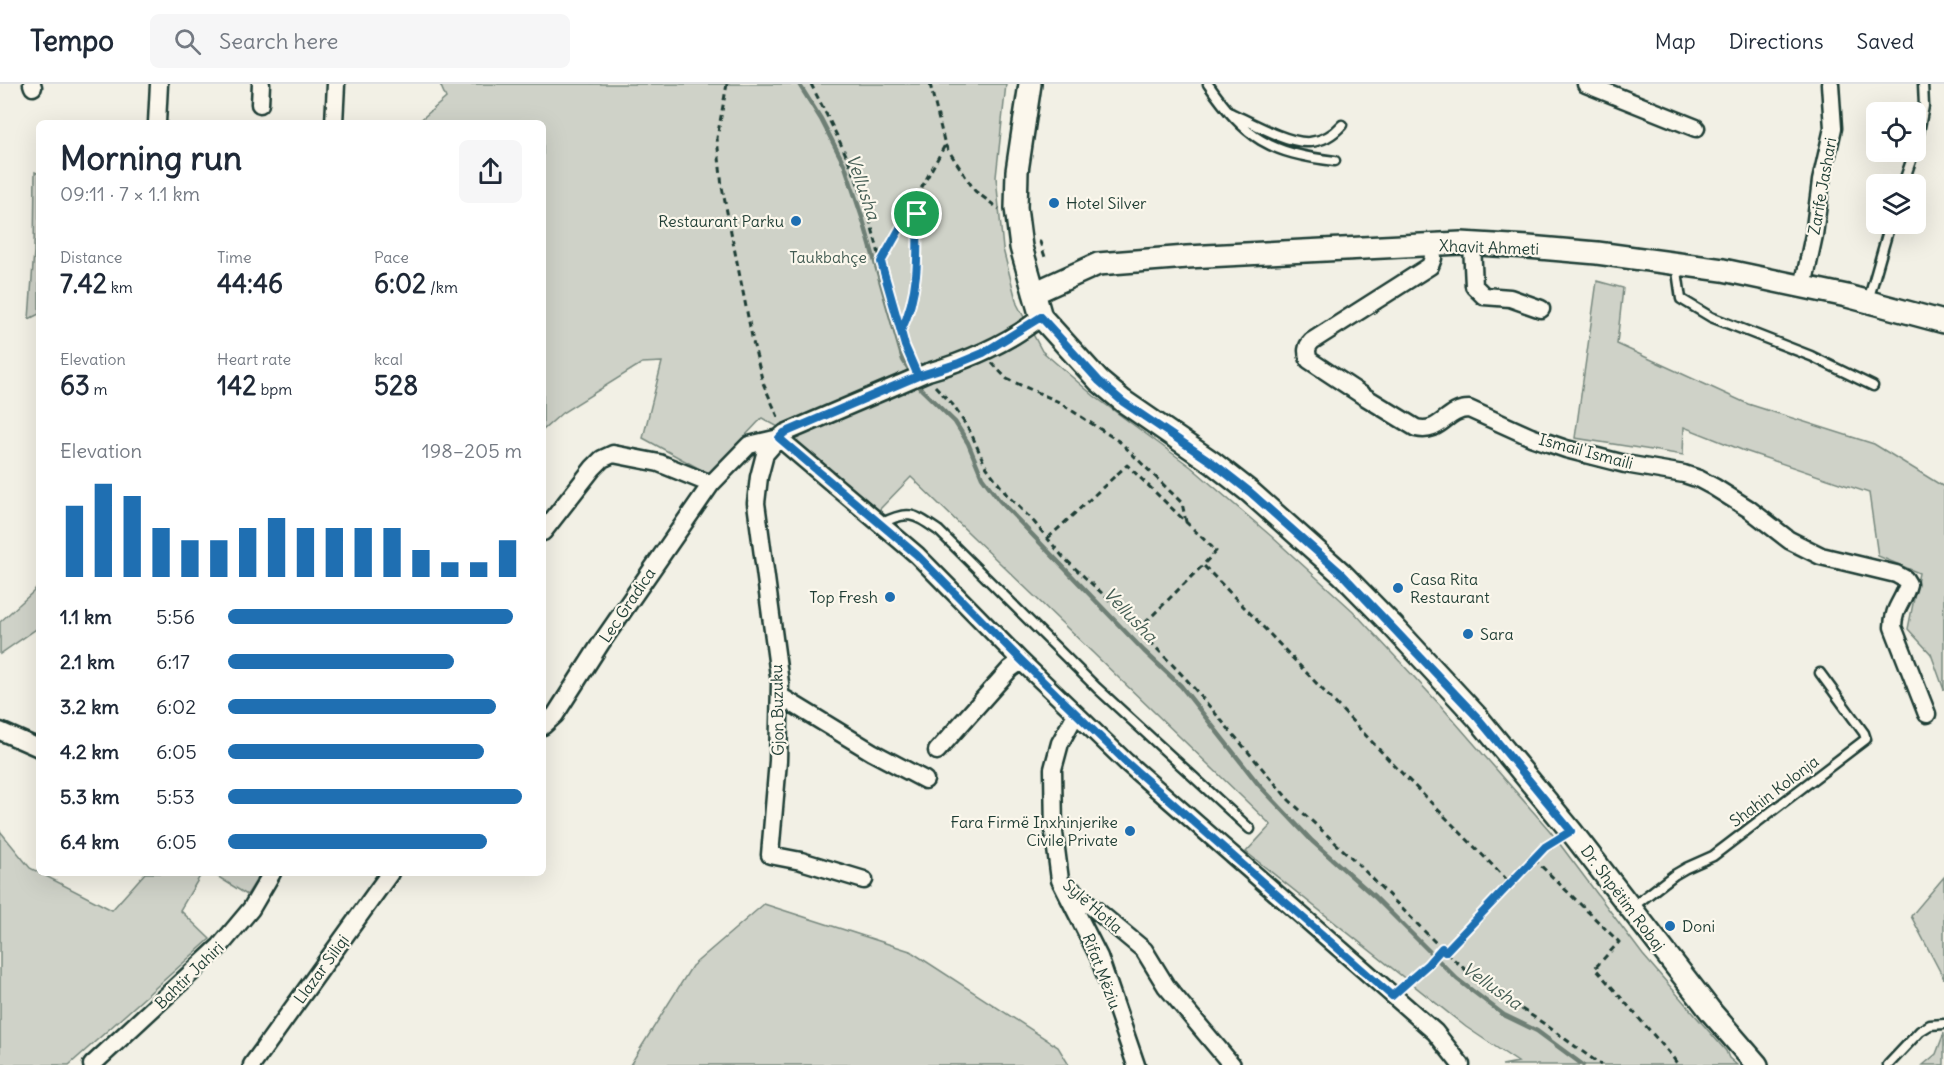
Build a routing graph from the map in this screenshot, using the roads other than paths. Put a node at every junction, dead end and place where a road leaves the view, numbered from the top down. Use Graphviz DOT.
graph roads {
  1 [pos="159,84"];
  2 [pos="261,84"];
  3 [pos="336,84"];
  4 [pos="1030,84"];
  5 [pos="1208,84"];
  6 [pos="1586,84"];
  7 [pos="1830,84"];
  8 [pos="1923,84"];
  9 [pos="1924,102"];
  10 [pos="260,104"];
  11 [pos="1231,112"];
  12 [pos="158,120"];
  13 [pos="334,120"];
  14 [pos="1342,125"];
  15 [pos="1696,128"];
  16 [pos="1335,161"];
  17 [pos="1887,234"];
  18 [pos="1472,244"];
  19 [pos="1432,245"];
  20 [pos="1676,263"];
  21 [pos="1803,287"];
  22 [pos="1034,294"];
  23 [pos="1868,302"];
  24 [pos="1541,309"];
  25 [pos="1041,317"];
  26 [pos="1944,322"];
  27 [pos="1873,386"];
  28 [pos="782,435"];
  29 [pos="711,484"];
  30 [pos="880,524"];
  31 [pos="546,528"];
  32 [pos="1021,660"];
  33 [pos="1820,673"];
  34 [pos="780,696"];
  35 [pos="1076,714"];
  36 [pos="1926,714"];
  37 [pos="546,723"];
  38 [pos="0,731"];
  39 [pos="36,747"];
  40 [pos="937,751"];
  41 [pos="925,780"];
  42 [pos="1250,829"];
  43 [pos="270,876"];
  44 [pos="388,876"];
  45 [pos="864,880"];
  46 [pos="1060,880"];
  47 [pos="1630,908"];
  48 [pos="1944,1024"];
  49 [pos="92,1065"];
  50 [pos="252,1065"];
  51 [pos="1136,1065"];
  52 [pos="1232,1065"];
  53 [pos="1461,1065"];
  54 [pos="1756,1065"];
  55 [pos="1888,1065"];
  1 -- 12 [label="street"];
  2 -- 10 [label="street"];
  3 -- 13 [label="street"];
  4 -- 22 [label="street"];
  5 -- 11 [label="lane"];
  6 -- 15 [label="street"];
  7 -- 21 [label="street, Zarife Jashari"];
  8 -- 9 [label="lane"];
  11 -- 14 [label="lane"];
  11 -- 16 [label="lane"];
  17 -- 23 [label="lane"];
  18 -- 19 [label="street, Xhavit Ahmeti"];
  18 -- 20 [label="street, Xhavit Ahmeti"];
  18 -- 24 [label="street"];
  19 -- 22 [label="street, Xhavit Ahmeti"];
  19 -- 36 [label="street, Ismail Ismaili"];
  20 -- 21 [label="street, Xhavit Ahmeti"];
  20 -- 27 [label="lane"];
  21 -- 23 [label="street, Xhavit Ahmeti"];
  22 -- 25 [label="street"];
  23 -- 26 [label="street, Xhavit Ahmeti"];
  25 -- 28 [label="street, Lec Gradica, bridge"];
  25 -- 47 [label="street, Dr. Shpëtim Robaj"];
  28 -- 29 [label="street, Lec Gradica"];
  28 -- 30 [label="street"];
  28 -- 34 [label="street, Gjon Buzuku"];
  29 -- 31 [label="street"];
  29 -- 37 [label="street, Lec Gradica"];
  30 -- 32 [label="street"];
  30 -- 42 [label="lane"];
  32 -- 35 [label="street"];
  32 -- 40 [label="street"];
  33 -- 47 [label="lane, Shahin Kolonja"];
  34 -- 41 [label="street"];
  34 -- 45 [label="street, Gjon Buzuku"];
  35 -- 46 [label="street, Sylë Hotla"];
  35 -- 53 [label="street"];
  38 -- 39 [label="street"];
  43 -- 49 [label="street, Bahtir Jahiri"];
  44 -- 50 [label="street, Llazar Siliqi"];
  46 -- 51 [label="street, Rifat Mëziu"];
  46 -- 52 [label="street, Sylë Hotla"];
  47 -- 54 [label="street, Dr. Shpëtim Robaj"];
  48 -- 55 [label="lane"];
}
